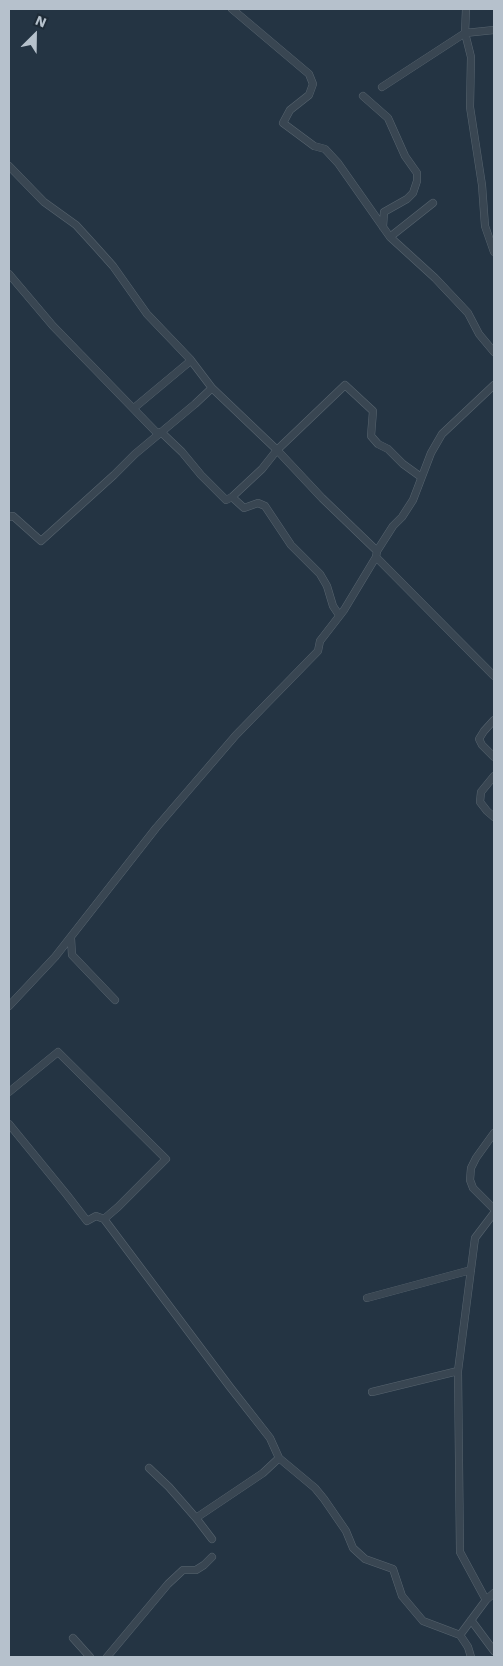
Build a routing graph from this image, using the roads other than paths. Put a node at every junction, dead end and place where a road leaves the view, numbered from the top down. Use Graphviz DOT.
graph roads {
  1 [pos="232,9"];
  2 [pos="466,9"];
  3 [pos="494,30"];
  4 [pos="464,33"];
  5 [pos="382,87"];
  6 [pos="363,96"];
  7 [pos="9,166"];
  8 [pos="433,203"];
  9 [pos="383,227"];
  10 [pos="390,237"];
  11 [pos="494,252"];
  12 [pos="9,274"];
  13 [pos="494,352"];
  14 [pos="190,359"];
  15 [pos="494,385"];
  16 [pos="212,388"];
  17 [pos="134,408"];
  18 [pos="161,432"];
  19 [pos="277,450"];
  20 [pos="421,477"];
  21 [pos="232,497"];
  22 [pos="9,517"];
  23 [pos="377,554"];
  24 [pos="339,616"];
  25 [pos="494,676"];
  26 [pos="494,720"];
  27 [pos="494,757"];
  28 [pos="494,776"];
  29 [pos="494,817"];
  30 [pos="71,938"];
  31 [pos="115,1000"];
  32 [pos="9,1005"];
  33 [pos="9,1092"];
  34 [pos="9,1124"];
  35 [pos="494,1133"];
  36 [pos="494,1209"];
  37 [pos="494,1213"];
  38 [pos="104,1219"];
  39 [pos="471,1270"];
  40 [pos="367,1298"];
  41 [pos="458,1370"];
  42 [pos="372,1392"];
  43 [pos="279,1458"];
  44 [pos="149,1468"];
  45 [pos="196,1518"];
  46 [pos="212,1539"];
  47 [pos="212,1557"];
  48 [pos="494,1592"];
  49 [pos="486,1600"];
  50 [pos="468,1623"];
  51 [pos="460,1635"];
  52 [pos="73,1638"];
  53 [pos="494,1651"];
  54 [pos="90,1657"];
  55 [pos="107,1657"];
  56 [pos="471,1657"];
  1 -- 9 [label="street"];
  2 -- 4 [label="street"];
  3 -- 4 [label="street"];
  4 -- 5 [label="street"];
  4 -- 11 [label="street"];
  6 -- 9 [label="street"];
  7 -- 14 [label="street"];
  8 -- 10 [label="street"];
  9 -- 10 [label="street"];
  10 -- 13 [label="street"];
  12 -- 17 [label="street"];
  14 -- 16 [label="street"];
  14 -- 17 [label="street"];
  15 -- 20 [label="street"];
  16 -- 18 [label="street"];
  16 -- 19 [label="street"];
  17 -- 18 [label="street"];
  18 -- 21 [label="street"];
  18 -- 22 [label="street"];
  19 -- 20 [label="street"];
  19 -- 21 [label="street"];
  19 -- 23 [label="street"];
  20 -- 23 [label="street"];
  21 -- 24 [label="street"];
  23 -- 24 [label="street"];
  23 -- 25 [label="street"];
  24 -- 30 [label="street"];
  26 -- 27 [label="street"];
  28 -- 29 [label="street"];
  30 -- 31 [label="street"];
  30 -- 32 [label="street"];
  33 -- 38 [label="street"];
  34 -- 38 [label="street"];
  35 -- 36 [label="street"];
  37 -- 39 [label="street"];
  38 -- 43 [label="street"];
  39 -- 40 [label="street"];
  39 -- 41 [label="street"];
  41 -- 42 [label="street"];
  41 -- 49 [label="street"];
  43 -- 45 [label="street"];
  43 -- 51 [label="street"];
  44 -- 45 [label="street"];
  45 -- 46 [label="street"];
  47 -- 55 [label="street"];
  48 -- 49 [label="street"];
  49 -- 50 [label="street"];
  50 -- 51 [label="street"];
  50 -- 53 [label="street"];
  51 -- 56 [label="street"];
  52 -- 54 [label="street"];
}
